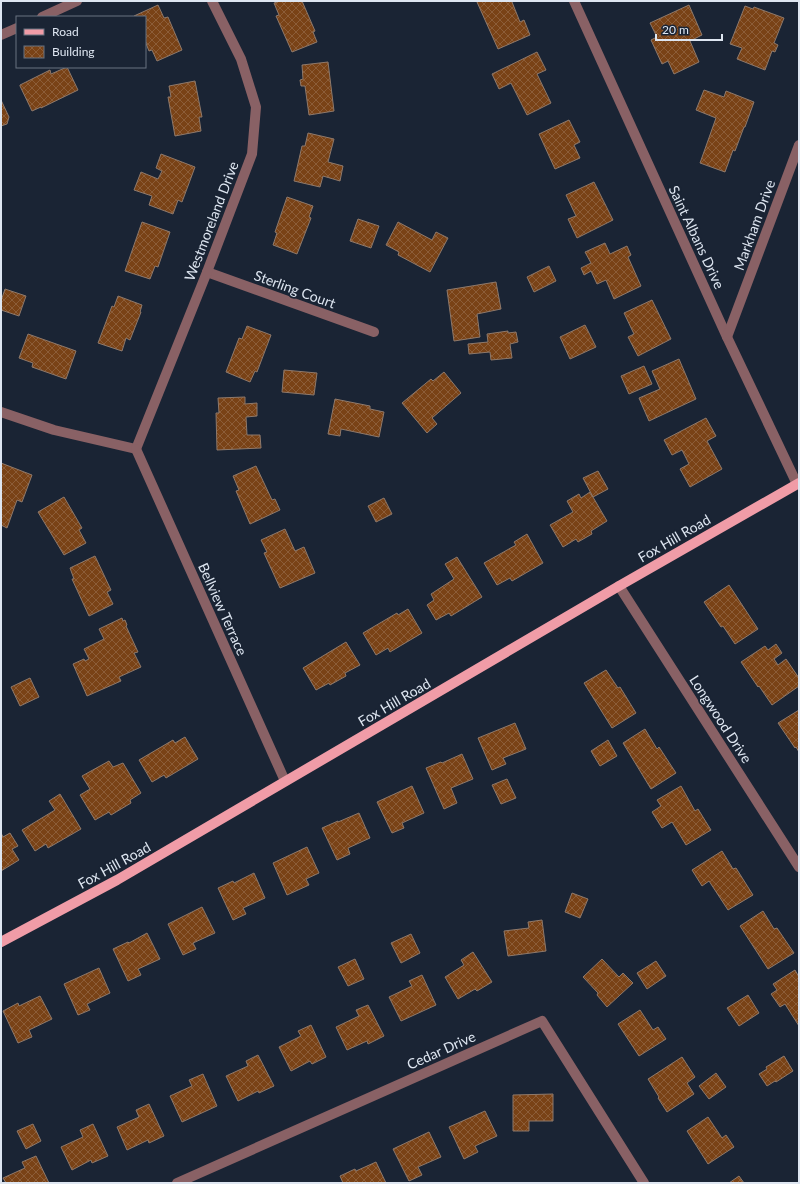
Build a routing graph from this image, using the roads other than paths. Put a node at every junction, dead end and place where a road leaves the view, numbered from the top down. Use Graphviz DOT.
graph roads {
  1 [pos="77,1"];
  2 [pos="212,1"];
  3 [pos="574,1"];
  4 [pos="44,16"];
  5 [pos="16,28"];
  6 [pos="1,35"];
  7 [pos="799,146"];
  8 [pos="207,272"];
  9 [pos="374,332"];
  10 [pos="727,337"];
  11 [pos="1,412"];
  12 [pos="136,449"];
  13 [pos="798,483"];
  14 [pos="619,586"];
  15 [pos="285,781"];
  16 [pos="799,867"];
  17 [pos="1,942"];
  18 [pos="177,1183"];
  19 [pos="644,1183"];
  1 -- 4 [label="street"];
  2 -- 8 [label="street, Westmoreland Drive"];
  3 -- 10 [label="street, Saint Albans Drive"];
  5 -- 6 [label="street"];
  7 -- 10 [label="street, Markham Drive"];
  8 -- 9 [label="street, Sterling Court"];
  8 -- 12 [label="street, Westmoreland Drive"];
  10 -- 13 [label="street, Saint Albans Drive"];
  11 -- 12 [label="street"];
  12 -- 15 [label="street, Bellview Terrace"];
  13 -- 14 [label="main road, Fox Hill Road"];
  14 -- 15 [label="main road, Fox Hill Road"];
  14 -- 16 [label="street, Longwood Drive"];
  15 -- 17 [label="main road, Fox Hill Road"];
  18 -- 19 [label="street, Cedar Drive"];
}
